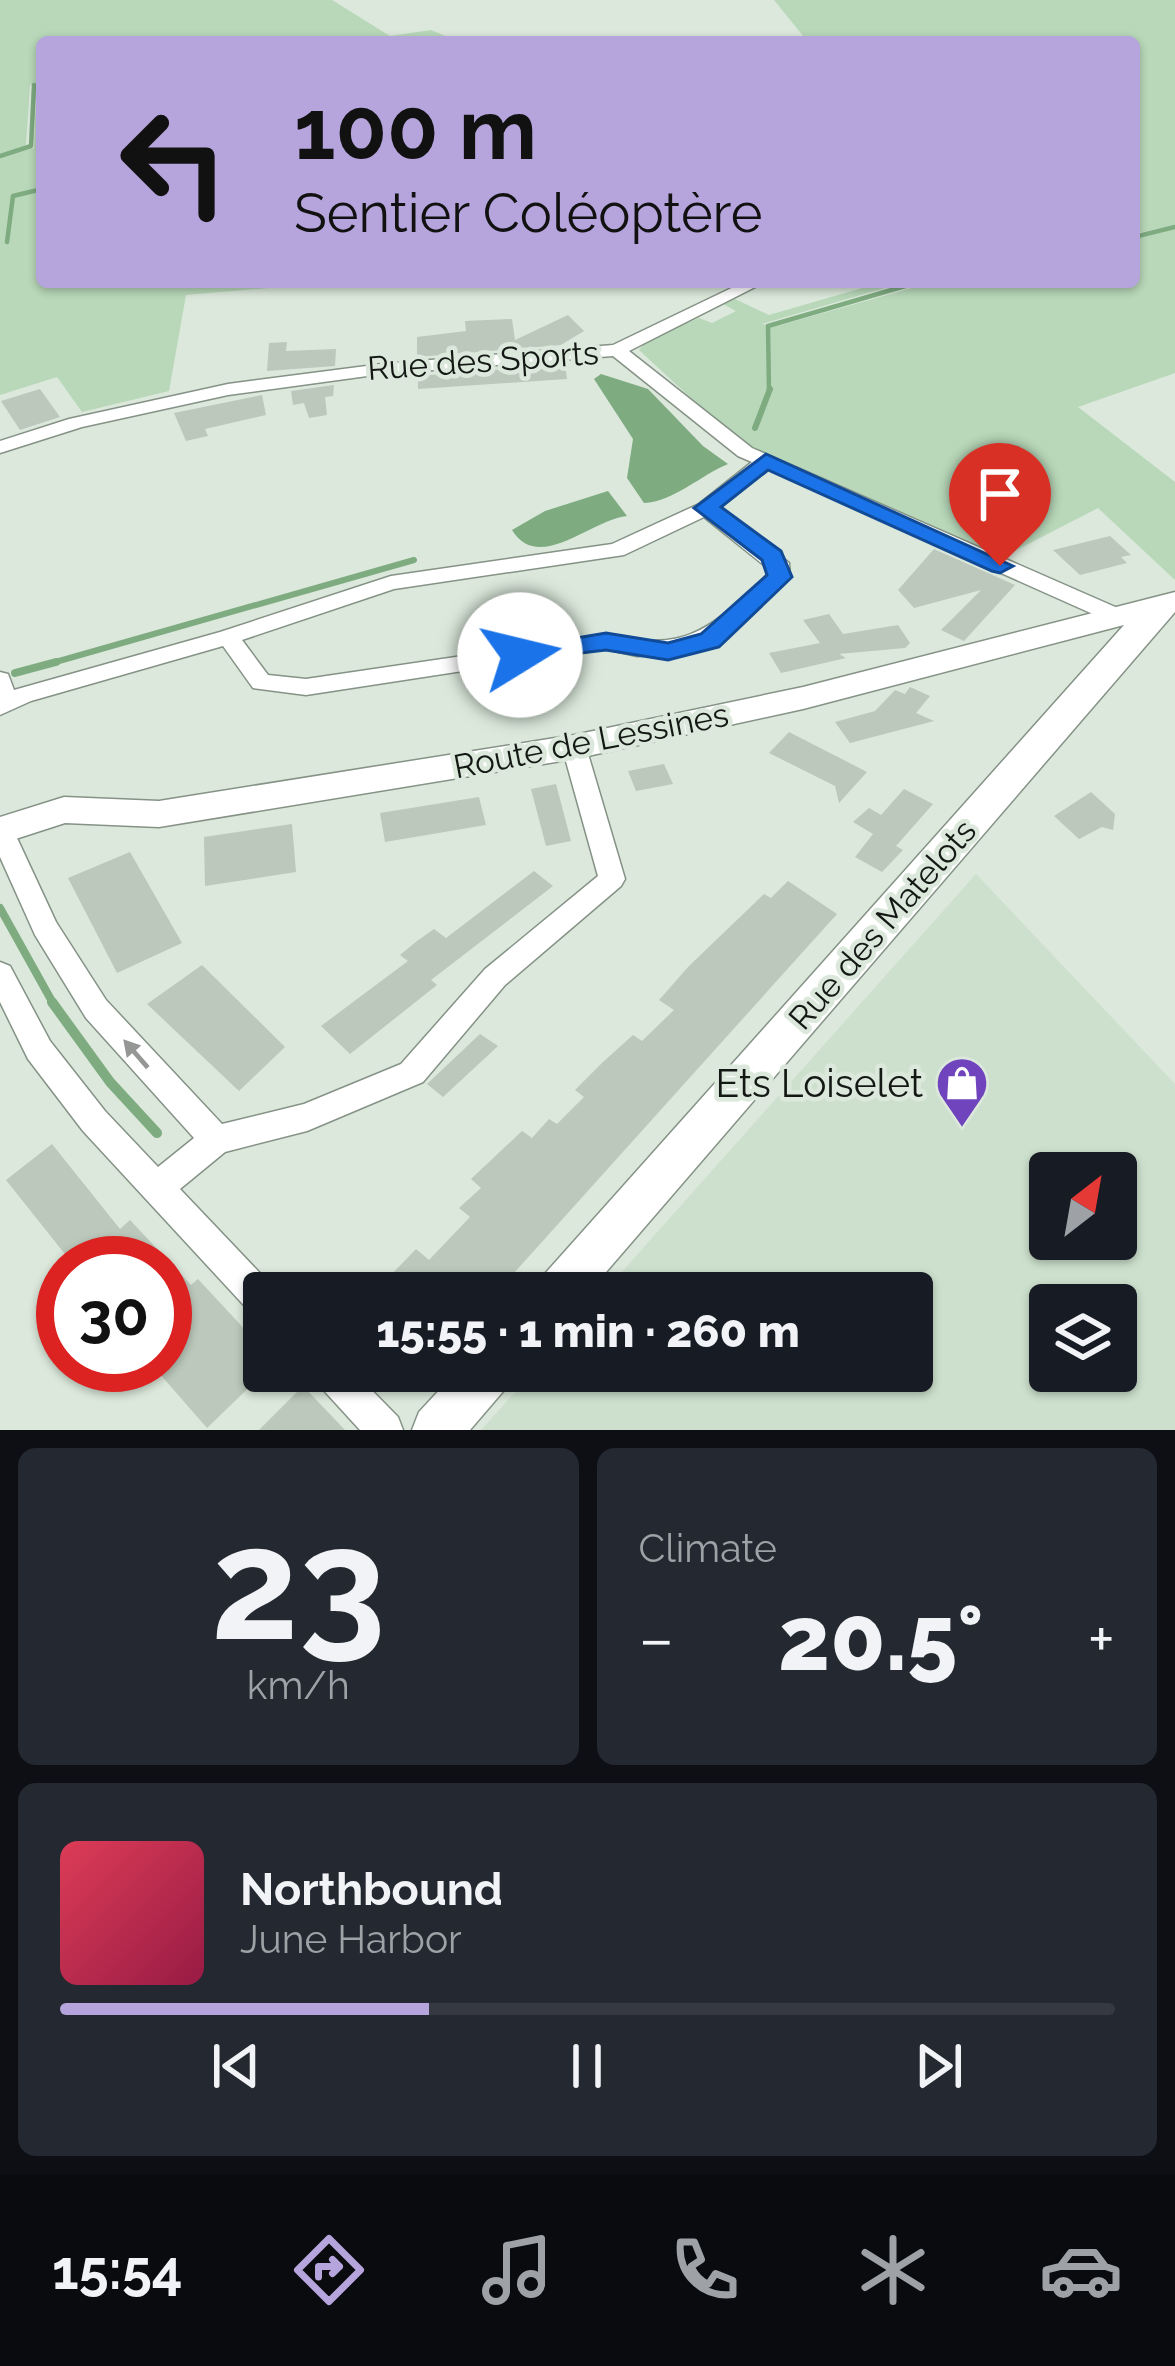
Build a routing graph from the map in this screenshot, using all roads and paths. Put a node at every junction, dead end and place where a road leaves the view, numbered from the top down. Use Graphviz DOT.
graph roads {
  1 [pos="745,288"];
  2 [pos="617,350"];
  3 [pos="0,447"];
  4 [pos="766,461"];
  5 [pos="706,508"];
  6 [pos="1151,609"];
  7 [pos="228,637"];
  8 [pos="2,697"];
  9 [pos="574,747"];
  10 [pos="0,830"];
  11 [pos="0,974"];
  12 [pos="216,1140"];
  13 [pos="165,1197"];
  14 [pos="576,1272"];
  15 [pos="243,1280"];
  16 [pos="349,1392"];
  17 [pos="470,1392"];
  18 [pos="385,1430"];
  19 [pos="437,1430"];
  1 -- 2 [label="street"];
  2 -- 3 [label="street, Rue des Sports"];
  2 -- 4 [label="street, Rue des Sports"];
  4 -- 5 [label="street"];
  4 -- 6 [label="street, Rue des Sports"];
  5 -- 7 [label="street"];
  5 -- 7 [label="street"];
  6 -- 9 [label="main road, Route de Lessines"];
  6 -- 14 [label="main road, Rue des Matelots"];
  7 -- 8 [label="street"];
  9 -- 10 [label="main road, Route de Lessines"];
  9 -- 12 [label="street"];
  12 -- 10 [label="street, one-way"];
  11 -- 13 [label="street"];
  12 -- 13 [label="street"];
  13 -- 15 [label="street"];
  16 -- 18 [label="street"];
  17 -- 19 [label="main road"];
}
